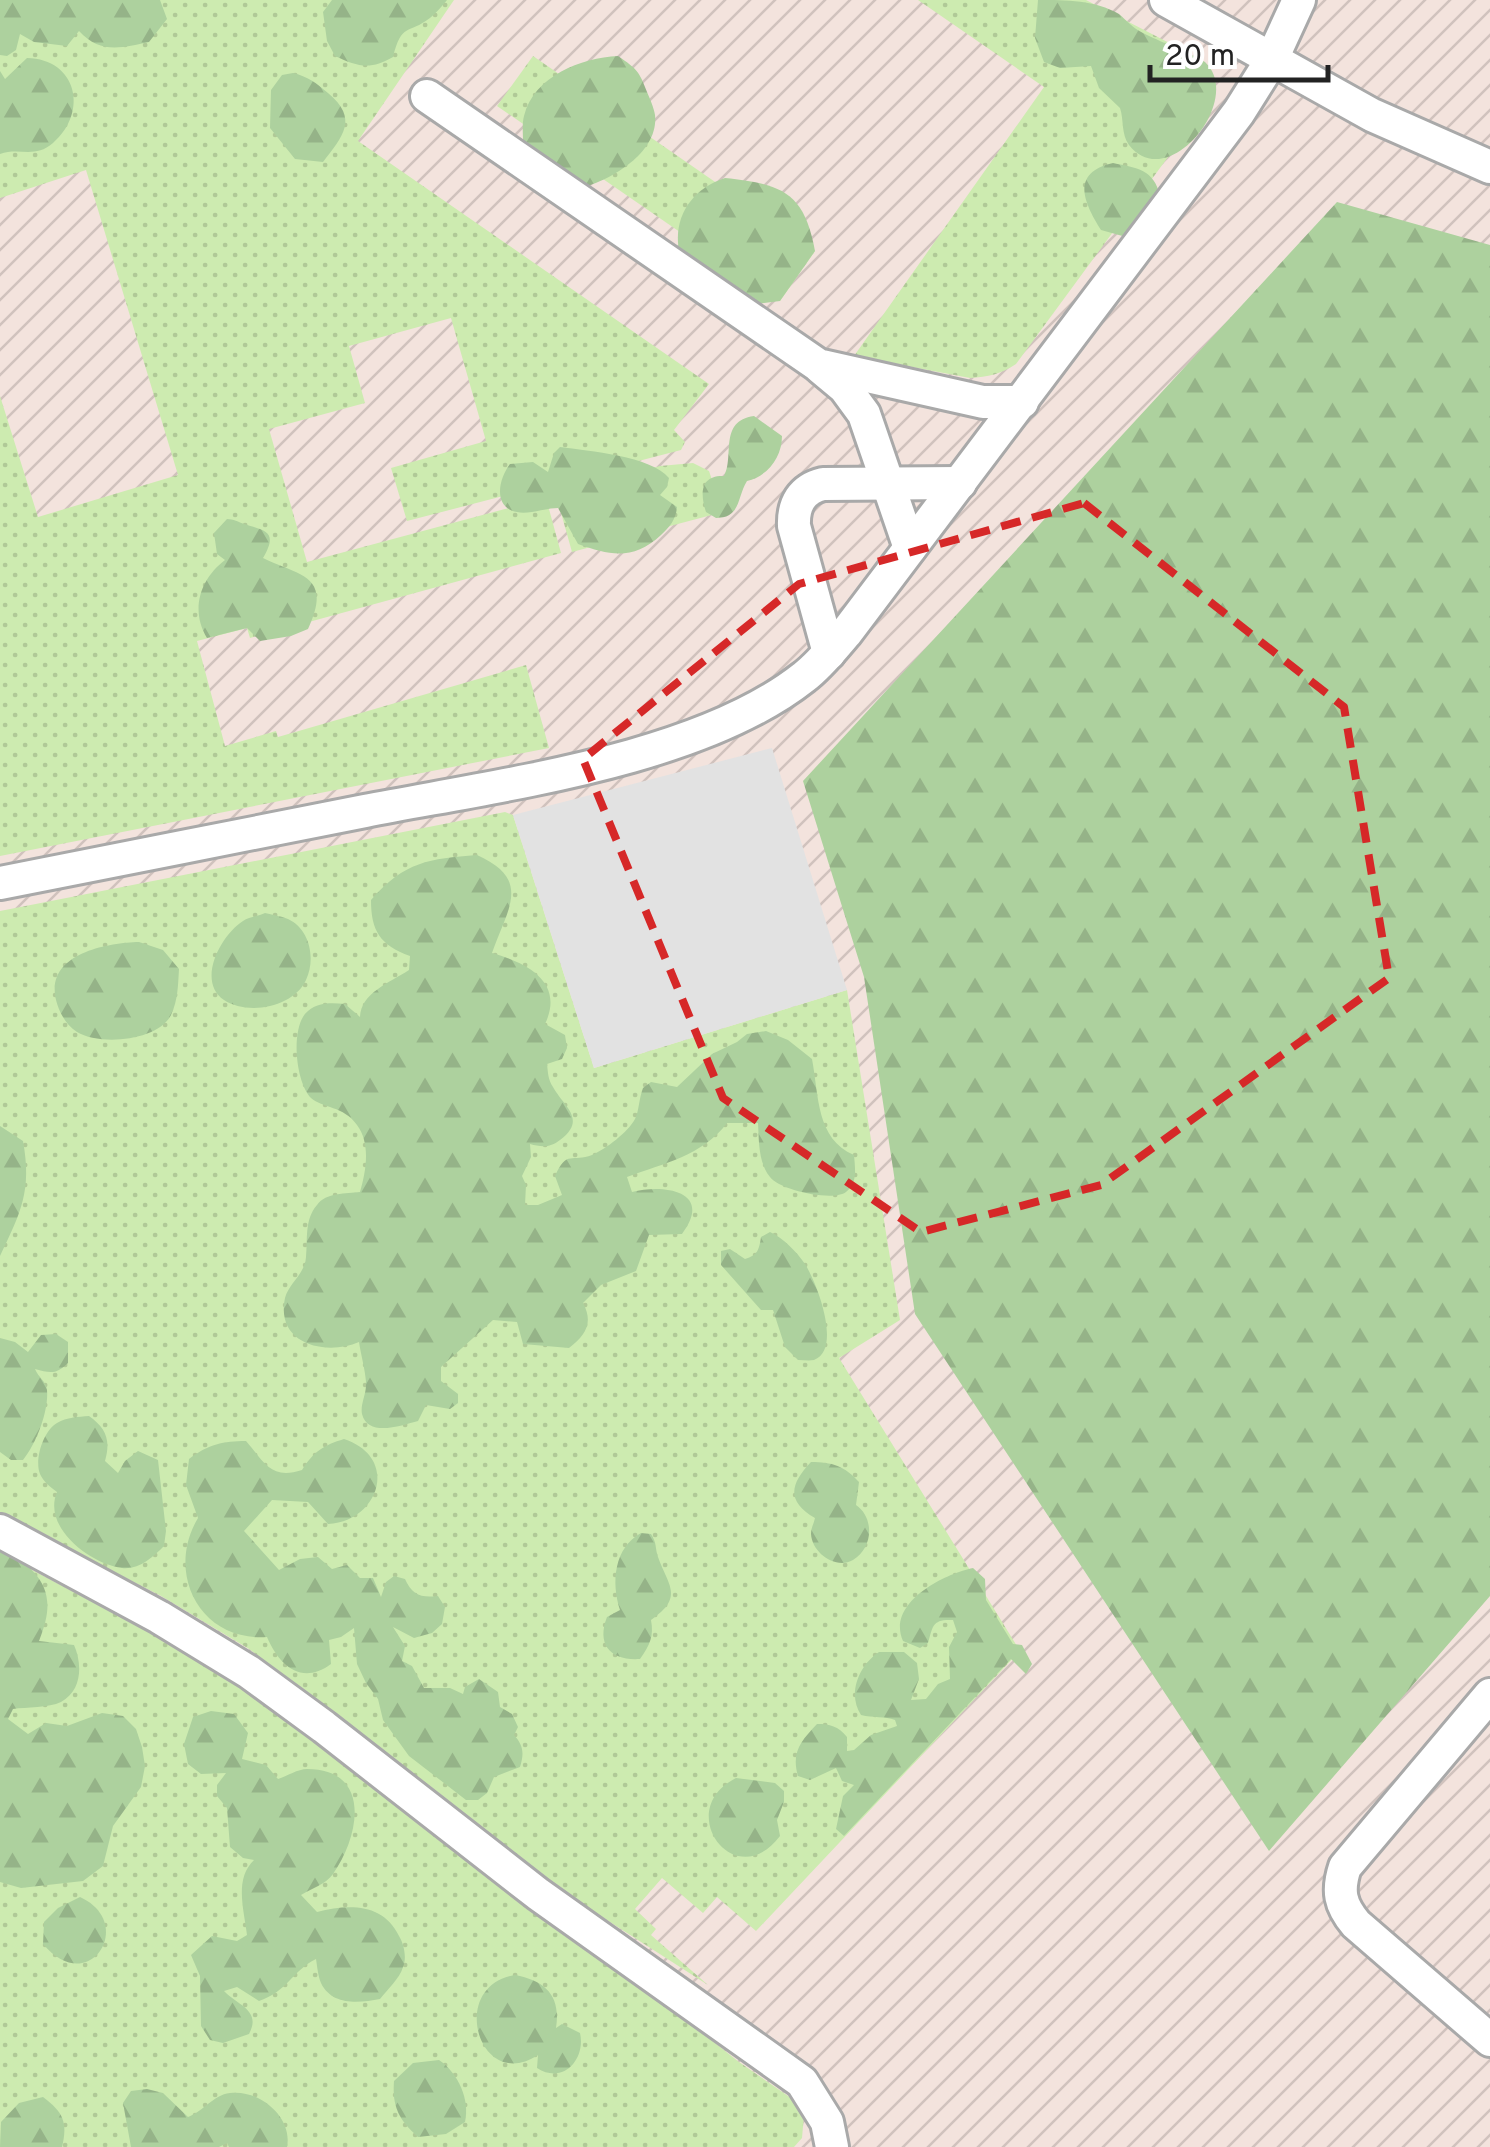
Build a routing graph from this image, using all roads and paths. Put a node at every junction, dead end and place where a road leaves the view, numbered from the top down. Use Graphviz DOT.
graph roads {
  1 [pos="1166,0"];
  2 [pos="1299,0"];
  3 [pos="1271,61"];
  4 [pos="427,96"];
  5 [pos="1490,167"];
  6 [pos="818,365"];
  7 [pos="1022,402"];
  8 [pos="960,483"];
  9 [pos="888,484"];
  10 [pos="910,548"];
  11 [pos="829,653"];
  12 [pos="0,883"];
  13 [pos="0,1531"];
  14 [pos="1490,1695"];
  15 [pos="1490,2040"];
  16 [pos="832,2147"];
  1 -- 3 [label="lane"];
  2 -- 3 [label="lane"];
  3 -- 5 [label="lane"];
  3 -- 7 [label="lane"];
  4 -- 6 [label="lane"];
  6 -- 7 [label="lane"];
  6 -- 9 [label="lane"];
  7 -- 8 [label="lane"];
  8 -- 9 [label="lane"];
  8 -- 10 [label="lane"];
  9 -- 10 [label="lane"];
  9 -- 11 [label="lane"];
  10 -- 11 [label="lane"];
  11 -- 12 [label="lane"];
  13 -- 16 [label="lane"];
  14 -- 15 [label="lane"];
}
